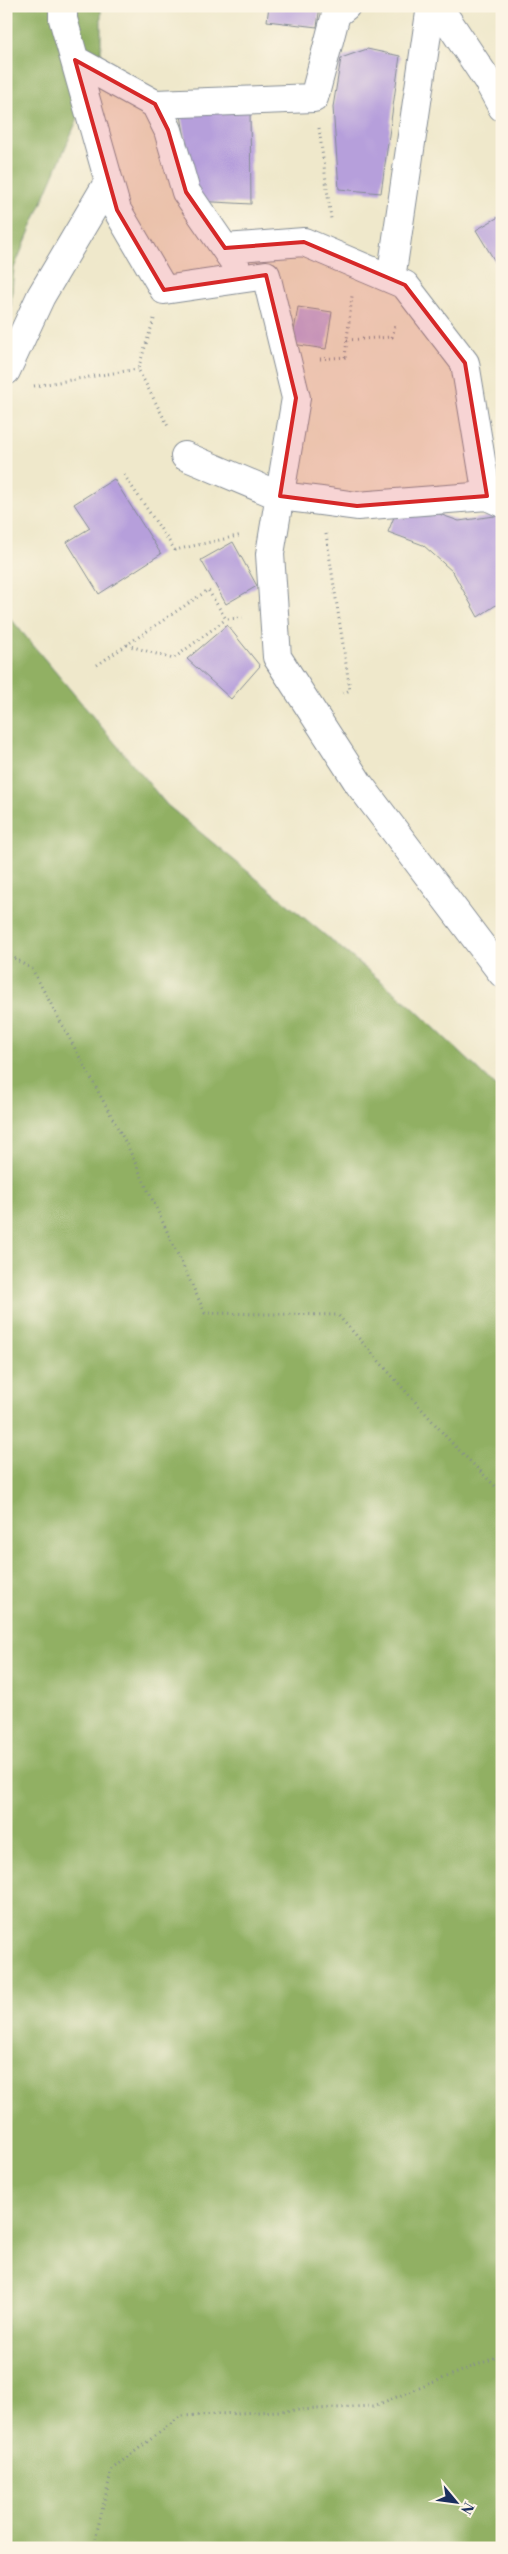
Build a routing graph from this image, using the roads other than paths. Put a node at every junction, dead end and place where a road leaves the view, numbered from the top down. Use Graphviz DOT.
graph roads {
  1 [pos="63,6"];
  2 [pos="346,6"];
  3 [pos="431,6"];
  4 [pos="438,6"];
  5 [pos="75,60"];
  6 [pos="154,104"];
  7 [pos="502,107"];
  8 [pos="109,181"];
  9 [pos="225,248"];
  10 [pos="246,278"];
  11 [pos="398,282"];
  12 [pos="16,379"];
  13 [pos="185,456"];
  14 [pos="280,496"];
  15 [pos="494,499"];
  16 [pos="502,973"];
  1 -- 5 [label="street"];
  2 -- 6 [label="street"];
  3 -- 11 [label="street"];
  4 -- 7 [label="street"];
  5 -- 6 [label="street"];
  5 -- 8 [label="street"];
  6 -- 9 [label="street"];
  8 -- 10 [label="street"];
  8 -- 12 [label="street"];
  9 -- 10 [label="street"];
  9 -- 11 [label="street"];
  10 -- 14 [label="street"];
  11 -- 15 [label="street"];
  13 -- 14 [label="street"];
  14 -- 15 [label="street"];
  14 -- 16 [label="street"];
}
